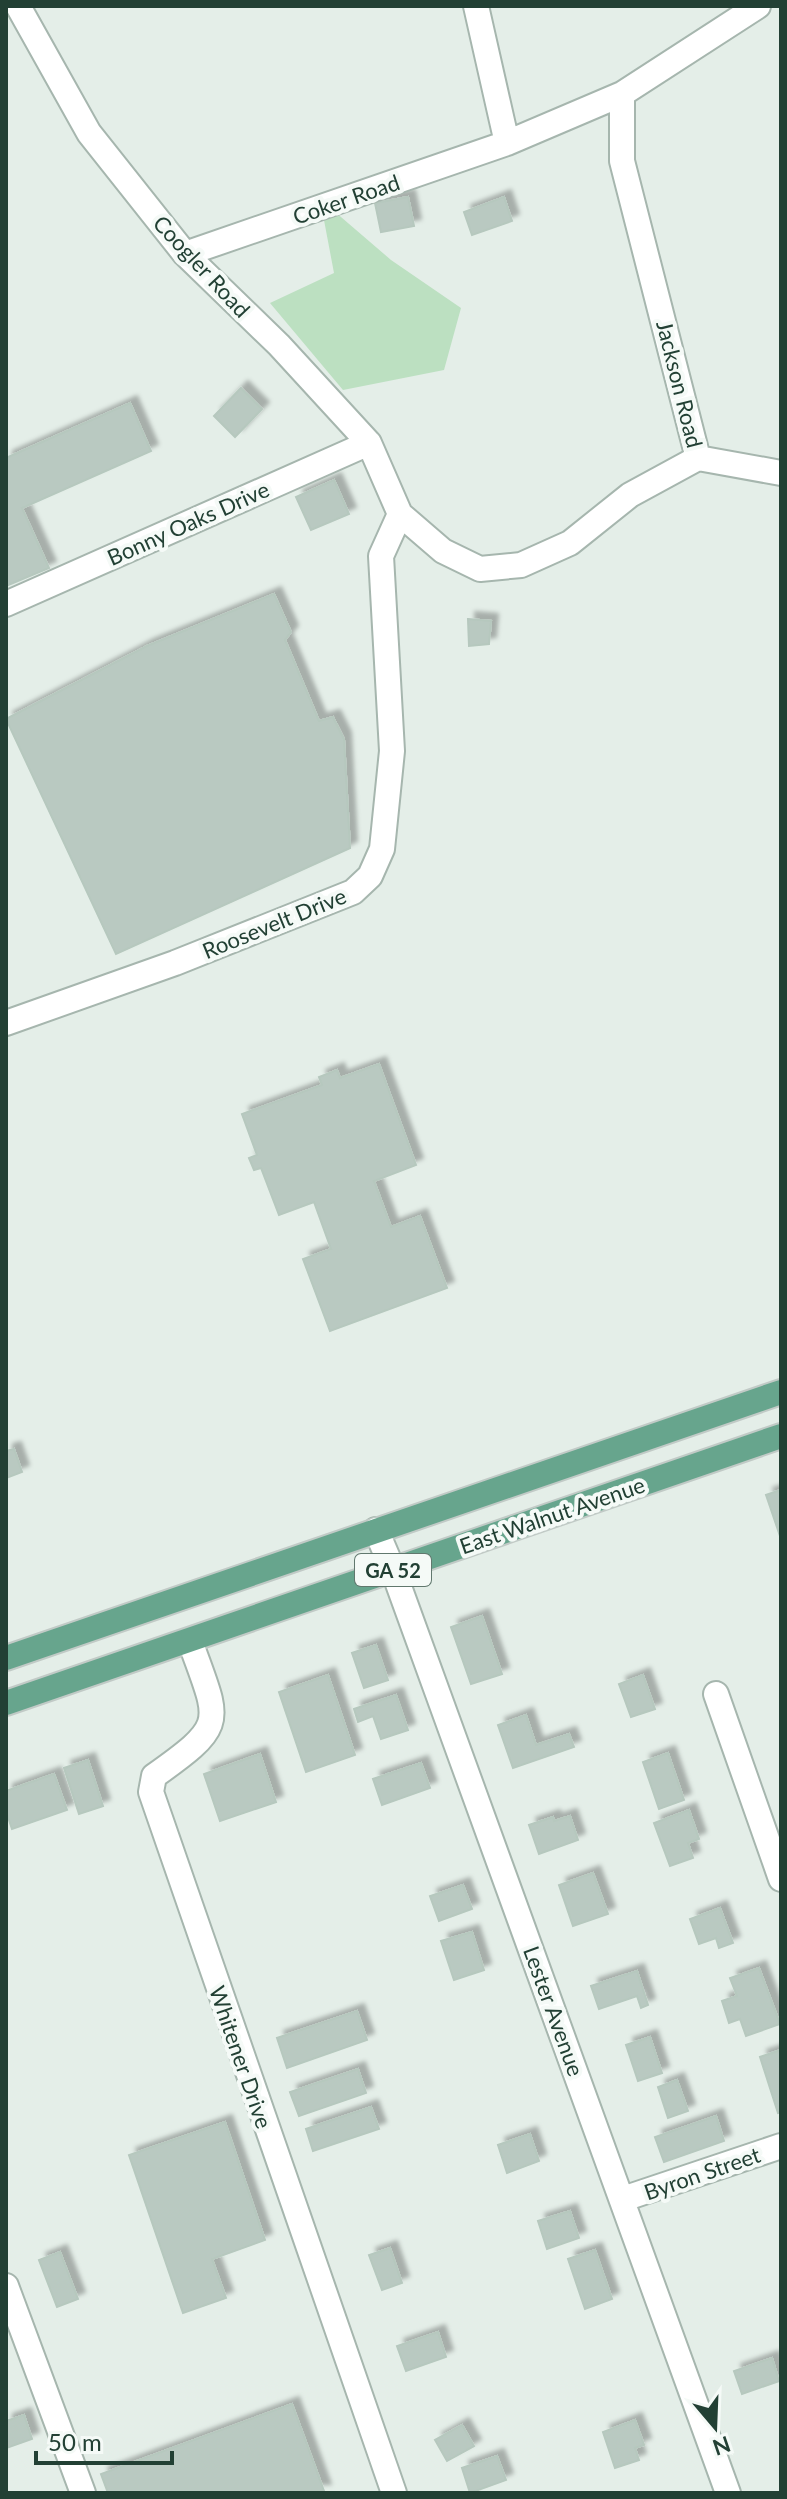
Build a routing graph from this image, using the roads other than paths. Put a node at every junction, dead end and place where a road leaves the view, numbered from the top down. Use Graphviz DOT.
graph roads {
  1 [pos="18,6"];
  2 [pos="476,6"];
  3 [pos="758,6"];
  4 [pos="622,94"];
  5 [pos="507,143"];
  6 [pos="185,254"];
  7 [pos="369,443"];
  8 [pos="698,458"];
  9 [pos="781,473"];
  10 [pos="400,514"];
  11 [pos="6,604"];
  12 [pos="6,1022"];
  13 [pos="781,1392"];
  14 [pos="781,1436"];
  15 [pos="376,1530"];
  16 [pos="393,1570"];
  17 [pos="190,1641"];
  18 [pos="6,1658"];
  19 [pos="716,1694"];
  20 [pos="6,1703"];
  21 [pos="781,1879"];
  22 [pos="781,2146"];
  23 [pos="623,2199"];
  24 [pos="6,2286"];
  25 [pos="83,2493"];
  26 [pos="394,2493"];
  27 [pos="728,2493"];
  1 -- 6 [label="street, Coogler Road"];
  2 -- 5 [label="street"];
  3 -- 4 [label="street"];
  4 -- 5 [label="street"];
  4 -- 8 [label="street, Jackson Road"];
  5 -- 6 [label="street, Coker Road"];
  6 -- 7 [label="street, Coogler Road"];
  7 -- 10 [label="street, Coogler Road"];
  7 -- 11 [label="street, Bonny Oaks Drive"];
  8 -- 9 [label="street"];
  8 -- 10 [label="street"];
  10 -- 12 [label="street, Roosevelt Drive"];
  13 -- 15 [label="main road, East Walnut Avenue / GA 52"];
  14 -- 16 [label="main road, East Walnut Avenue / GA 52"];
  15 -- 16 [label="street, Lester Avenue"];
  15 -- 18 [label="main road, East Walnut Avenue / GA 52"];
  16 -- 17 [label="main road, East Walnut Avenue / GA 52"];
  16 -- 23 [label="street, Lester Avenue"];
  17 -- 20 [label="main road, East Walnut Avenue / GA 52"];
  17 -- 26 [label="street, Whitener Drive"];
  19 -- 21 [label="street"];
  22 -- 23 [label="street, Byron Street"];
  23 -- 27 [label="street, Lester Avenue"];
  24 -- 25 [label="street"];
}
